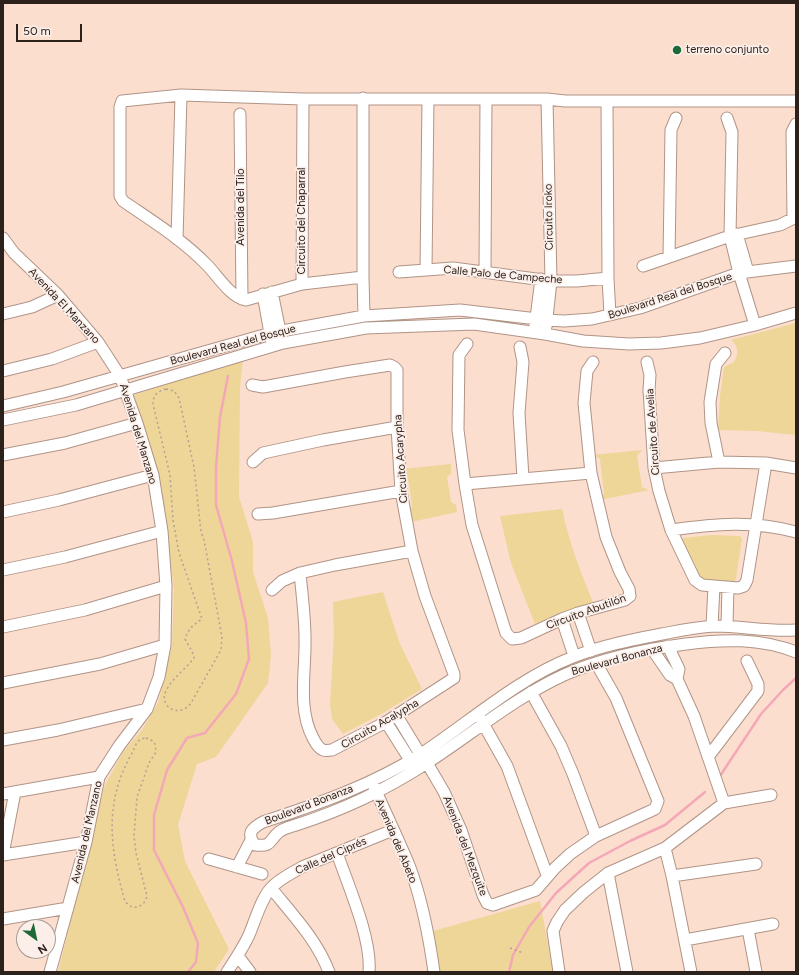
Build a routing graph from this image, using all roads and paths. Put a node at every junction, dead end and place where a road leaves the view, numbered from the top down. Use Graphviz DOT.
graph roads {
  1 [pos="181,95"];
  2 [pos="363,98"];
  3 [pos="303,99"];
  4 [pos="428,99"];
  5 [pos="486,99"];
  6 [pos="548,100"];
  7 [pos="607,101"];
  8 [pos="796,101"];
  9 [pos="240,114"];
  10 [pos="676,118"];
  11 [pos="727,118"];
  12 [pos="796,124"];
  13 [pos="795,218"];
  14 [pos="734,235"];
  15 [pos="3,238"];
  16 [pos="177,239"];
  17 [pos="9,254"];
  18 [pos="669,257"];
  19 [pos="643,266"];
  20 [pos="796,266"];
  21 [pos="426,270"];
  22 [pos="485,271"];
  23 [pos="399,272"];
  24 [pos="743,273"];
  25 [pos="363,277"];
  26 [pos="608,278"];
  27 [pos="546,280"];
  28 [pos="302,284"];
  29 [pos="268,293"];
  30 [pos="58,295"];
  31 [pos="242,300"];
  32 [pos="796,313"];
  33 [pos="3,314"];
  34 [pos="610,315"];
  35 [pos="364,316"];
  36 [pos="541,320"];
  37 [pos="755,325"];
  38 [pos="275,331"];
  39 [pos="540,333"];
  40 [pos="98,342"];
  41 [pos="278,344"];
  42 [pos="467,344"];
  43 [pos="520,347"];
  44 [pos="725,353"];
  45 [pos="593,362"];
  46 [pos="647,362"];
  47 [pos="3,371"];
  48 [pos="120,376"];
  49 [pos="252,385"];
  50 [pos="125,389"];
  51 [pos="3,406"];
  52 [pos="3,420"];
  53 [pos="137,423"];
  54 [pos="397,427"];
  55 [pos="3,455"];
  56 [pos="253,462"];
  57 [pos="719,462"];
  58 [pos="766,463"];
  59 [pos="654,468"];
  60 [pos="796,468"];
  61 [pos="590,473"];
  62 [pos="153,475"];
  63 [pos="524,478"];
  64 [pos="464,484"];
  65 [pos="401,491"];
  66 [pos="3,512"];
  67 [pos="258,514"];
  68 [pos="756,524"];
  69 [pos="671,530"];
  70 [pos="162,531"];
  71 [pos="796,532"];
  72 [pos="412,551"];
  73 [pos="3,570"];
  74 [pos="300,574"];
  75 [pos="166,586"];
  76 [pos="714,586"];
  77 [pos="728,587"];
  78 [pos="272,590"];
  79 [pos="578,613"];
  80 [pos="562,619"];
  81 [pos="712,626"];
  82 [pos="727,626"];
  83 [pos="741,626"];
  84 [pos="3,627"];
  85 [pos="796,630"];
  86 [pos="740,640"];
  87 [pos="165,645"];
  88 [pos="668,646"];
  89 [pos="652,649"];
  90 [pos="591,651"];
  91 [pos="796,652"];
  92 [pos="574,656"];
  93 [pos="747,662"];
  94 [pos="596,664"];
  95 [pos="677,679"];
  96 [pos="3,683"];
  97 [pos="168,688"];
  98 [pos="531,692"];
  99 [pos="147,709"];
  100 [pos="478,714"];
  101 [pos="397,716"];
  102 [pos="386,722"];
  103 [pos="484,724"];
  104 [pos="3,740"];
  105 [pos="154,756"];
  106 [pos="708,756"];
  107 [pos="424,758"];
  108 [pos="410,760"];
  109 [pos="100,777"];
  110 [pos="371,781"];
  111 [pos="15,792"];
  112 [pos="376,793"];
  113 [pos="3,794"];
  114 [pos="771,796"];
  115 [pos="724,803"];
  116 [pos="393,830"];
  117 [pos="596,836"];
  118 [pos="251,840"];
  119 [pos="86,842"];
  120 [pos="665,848"];
  121 [pos="337,853"];
  122 [pos="3,855"];
  123 [pos="209,858"];
  124 [pos="756,864"];
  125 [pos="237,866"];
  126 [pos="608,873"];
  127 [pos="262,874"];
  128 [pos="547,875"];
  129 [pos="672,876"];
  130 [pos="271,888"];
  131 [pos="68,908"];
  132 [pos="3,919"];
  133 [pos="773,924"];
  134 [pos="748,929"];
  135 [pos="685,940"];
  136 [pos="510,948"];
  137 [pos="523,953"];
  138 [pos="238,956"];
  139 [pos="50,972"];
  140 [pos="227,972"];
  141 [pos="250,972"];
  142 [pos="329,972"];
  143 [pos="369,972"];
  144 [pos="434,972"];
  145 [pos="559,972"];
  146 [pos="627,972"];
  147 [pos="691,972"];
  148 [pos="756,972"];
  1 -- 3 [label="street"];
  1 -- 16 [label="street"];
  1 -- 16 [label="street"];
  2 -- 3 [label="street"];
  2 -- 4 [label="street"];
  2 -- 25 [label="street"];
  3 -- 28 [label="street, Circuito del Chaparral"];
  4 -- 5 [label="street"];
  4 -- 21 [label="street"];
  5 -- 6 [label="street"];
  5 -- 22 [label="street"];
  6 -- 7 [label="street"];
  6 -- 27 [label="street, Circuito Iroko"];
  7 -- 8 [label="street"];
  7 -- 26 [label="street"];
  9 -- 31 [label="street, Avenida del Tilo"];
  10 -- 18 [label="street"];
  11 -- 14 [label="street"];
  12 -- 13 [label="street"];
  13 -- 14 [label="street"];
  14 -- 18 [label="street"];
  14 -- 24 [label="street"];
  15 -- 17 [label="street, Avenida El Manzano"];
  16 -- 31 [label="street"];
  17 -- 30 [label="street, Avenida El Manzano"];
  18 -- 19 [label="street"];
  20 -- 24 [label="street, Boulevard Real del Bosque"];
  21 -- 22 [label="street, Calle Palo de Campeche"];
  21 -- 23 [label="street, Calle Palo de Campeche"];
  22 -- 27 [label="street, Calle Palo de Campeche"];
  24 -- 34 [label="street, Boulevard Real del Bosque"];
  24 -- 37 [label="street"];
  25 -- 28 [label="street"];
  25 -- 35 [label="street"];
  26 -- 27 [label="street, Calle Palo de Campeche"];
  26 -- 34 [label="street"];
  27 -- 36 [label="street, Circuito Iroko"];
  28 -- 29 [label="street, Circuito del Chaparral"];
  29 -- 31 [label="street"];
  29 -- 38 [label="street"];
  30 -- 33 [label="street"];
  30 -- 40 [label="street, Avenida El Manzano"];
  32 -- 37 [label="street, Boulevard Real del Bosque"];
  34 -- 36 [label="street, Boulevard Real del Bosque"];
  35 -- 36 [label="street, Boulevard Real del Bosque"];
  35 -- 38 [label="street, Boulevard Real del Bosque"];
  36 -- 39 [label="street, Circuito Iroko"];
  37 -- 39 [label="street, Boulevard Real del Bosque"];
  38 -- 41 [label="street"];
  38 -- 48 [label="street, Boulevard Real del Bosque"];
  39 -- 41 [label="street, Boulevard Real del Bosque"];
  40 -- 47 [label="street"];
  40 -- 48 [label="street, Avenida El Manzano"];
  41 -- 50 [label="street, Boulevard Real del Bosque"];
  42 -- 64 [label="street, Circuito Abutilón"];
  43 -- 63 [label="street"];
  44 -- 57 [label="street"];
  45 -- 61 [label="street, Circuito Abutilón"];
  46 -- 59 [label="street, Circuito de Avelia"];
  48 -- 50 [label="street, Avenida del Manzano"];
  48 -- 51 [label="street, Boulevard Real del Bosque"];
  49 -- 54 [label="street, Circuito Acarypha"];
  50 -- 52 [label="street, Boulevard Real del Bosque"];
  50 -- 53 [label="street, Avenida del Manzano"];
  53 -- 55 [label="street"];
  53 -- 62 [label="street, Avenida del Manzano"];
  54 -- 56 [label="street"];
  54 -- 65 [label="street, Circuito Acarypha"];
  57 -- 58 [label="street"];
  57 -- 59 [label="street"];
  58 -- 60 [label="street"];
  58 -- 68 [label="street"];
  59 -- 69 [label="street, Circuito de Avelia"];
  61 -- 63 [label="street"];
  61 -- 79 [label="street, Circuito Abutilón"];
  62 -- 66 [label="street"];
  62 -- 70 [label="street, Avenida del Manzano"];
  63 -- 64 [label="street"];
  64 -- 80 [label="street, Circuito Abutilón"];
  65 -- 67 [label="street"];
  65 -- 72 [label="street, Circuito Acarypha"];
  68 -- 69 [label="street"];
  68 -- 71 [label="street"];
  68 -- 77 [label="street, Circuito de Avelia"];
  69 -- 76 [label="street, Circuito de Avelia"];
  70 -- 73 [label="street"];
  70 -- 75 [label="street, Avenida del Manzano"];
  72 -- 74 [label="street"];
  72 -- 101 [label="street, Circuito Acalypha"];
  74 -- 78 [label="street"];
  74 -- 102 [label="street, Circuito Acalypha"];
  75 -- 84 [label="street"];
  75 -- 87 [label="street, Avenida del Manzano"];
  76 -- 77 [label="street, Circuito de Avelia"];
  76 -- 81 [label="street"];
  77 -- 82 [label="street"];
  79 -- 80 [label="street, Circuito Abutilón"];
  79 -- 90 [label="street"];
  80 -- 92 [label="street"];
  81 -- 82 [label="street, Boulevard Bonanza"];
  81 -- 90 [label="street, Boulevard Bonanza"];
  82 -- 83 [label="street, Boulevard Bonanza"];
  83 -- 85 [label="street, Boulevard Bonanza"];
  83 -- 86 [label="street"];
  86 -- 88 [label="street, Boulevard Bonanza"];
  86 -- 91 [label="street, Boulevard Bonanza"];
  87 -- 96 [label="street"];
  87 -- 99 [label="street, Avenida del Manzano"];
  88 -- 89 [label="street, Boulevard Bonanza"];
  88 -- 95 [label="street"];
  89 -- 94 [label="street, Boulevard Bonanza"];
  89 -- 95 [label="street"];
  90 -- 92 [label="street, Boulevard Bonanza"];
  92 -- 100 [label="street, Boulevard Bonanza"];
  93 -- 106 [label="street"];
  94 -- 98 [label="street, Boulevard Bonanza"];
  94 -- 117 [label="street, Avenida del Mezquite"];
  95 -- 106 [label="street"];
  97 -- 97 [label="path"];
  98 -- 103 [label="street, Boulevard Bonanza"];
  98 -- 117 [label="street"];
  99 -- 104 [label="street"];
  99 -- 109 [label="street, Avenida del Manzano"];
  100 -- 103 [label="street"];
  100 -- 107 [label="street, Boulevard Bonanza"];
  101 -- 102 [label="street, Circuito Acalypha"];
  101 -- 107 [label="street"];
  102 -- 108 [label="street"];
  103 -- 107 [label="street, Boulevard Bonanza"];
  103 -- 128 [label="street"];
  105 -- 105 [label="path"];
  106 -- 115 [label="street"];
  107 -- 108 [label="street, Boulevard Bonanza"];
  107 -- 112 [label="street, Boulevard Bonanza"];
  107 -- 128 [label="street, Avenida del Mezquite"];
  108 -- 110 [label="street, Boulevard Bonanza"];
  109 -- 111 [label="street"];
  109 -- 119 [label="street, Avenida del Manzano"];
  110 -- 112 [label="street, Avenida del Abeto"];
  110 -- 118 [label="street, Boulevard Bonanza"];
  111 -- 113 [label="street"];
  111 -- 122 [label="street"];
  112 -- 116 [label="street, Avenida del Abeto"];
  112 -- 118 [label="street, Boulevard Bonanza"];
  114 -- 115 [label="street"];
  115 -- 120 [label="street"];
  116 -- 121 [label="street, Calle del Ciprés"];
  116 -- 144 [label="street, Avenida del Abeto"];
  117 -- 128 [label="street, Avenida del Mezquite"];
  118 -- 125 [label="street"];
  119 -- 122 [label="street"];
  119 -- 131 [label="street, Avenida del Manzano"];
  120 -- 126 [label="street"];
  120 -- 129 [label="street"];
  121 -- 130 [label="street, Calle del Ciprés"];
  121 -- 143 [label="street"];
  123 -- 125 [label="street"];
  124 -- 129 [label="street"];
  125 -- 127 [label="street"];
  126 -- 145 [label="street"];
  126 -- 146 [label="street"];
  129 -- 135 [label="street"];
  130 -- 138 [label="street, Calle del Ciprés"];
  130 -- 142 [label="street"];
  131 -- 132 [label="street"];
  131 -- 139 [label="street, Avenida del Manzano"];
  133 -- 134 [label="street"];
  134 -- 135 [label="street"];
  134 -- 148 [label="street"];
  135 -- 147 [label="street"];
  136 -- 137 [label="path"];
  138 -- 140 [label="street, Calle del Ciprés"];
  138 -- 141 [label="street"];
}
